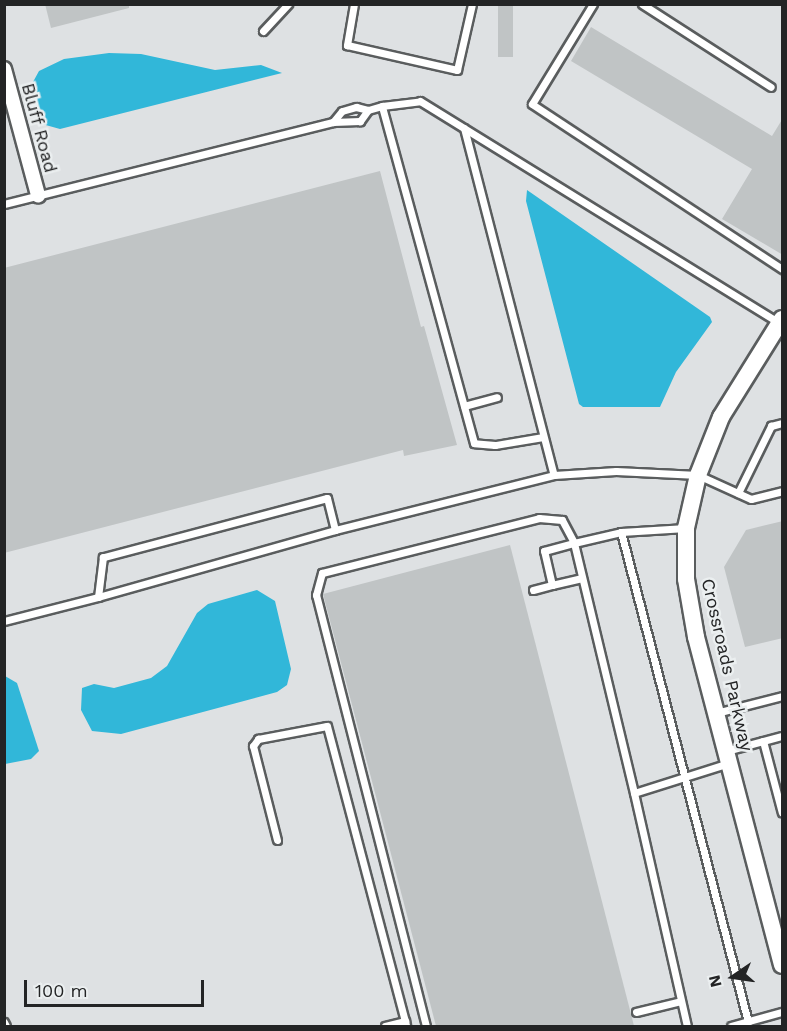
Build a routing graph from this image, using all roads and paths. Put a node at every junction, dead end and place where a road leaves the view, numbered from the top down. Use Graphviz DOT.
graph roads {
  1 [pos="288,4"];
  2 [pos="354,4"];
  3 [pos="472,4"];
  4 [pos="593,4"];
  5 [pos="642,4"];
  6 [pos="263,31"];
  7 [pos="4,69"];
  8 [pos="771,87"];
  9 [pos="382,106"];
  10 [pos="368,110"];
  11 [pos="333,122"];
  12 [pos="464,129"];
  13 [pos="38,195"];
  14 [pos="4,204"];
  15 [pos="783,269"];
  16 [pos="781,321"];
  17 [pos="497,397"];
  18 [pos="464,406"];
  19 [pos="783,423"];
  20 [pos="543,437"];
  21 [pos="554,475"];
  22 [pos="698,475"];
  23 [pos="783,491"];
  24 [pos="738,493"];
  25 [pos="686,528"];
  26 [pos="335,530"];
  27 [pos="621,532"];
  28 [pos="574,543"];
  29 [pos="582,578"];
  30 [pos="552,585"];
  31 [pos="533,590"];
  32 [pos="98,597"];
  33 [pos="4,621"];
  34 [pos="783,696"];
  35 [pos="716,713"];
  36 [pos="783,736"];
  37 [pos="763,741"];
  38 [pos="728,757"];
  39 [pos="684,776"];
  40 [pos="634,793"];
  41 [pos="783,813"];
  42 [pos="277,840"];
  43 [pos="783,965"];
  44 [pos="681,1001"];
  45 [pos="636,1012"];
  46 [pos="783,1012"];
  47 [pos="4,1022"];
  48 [pos="748,1022"];
  49 [pos="406,1024"];
  50 [pos="6,1026"];
  51 [pos="385,1026"];
  52 [pos="426,1026"];
  53 [pos="687,1026"];
  54 [pos="731,1026"];
  1 -- 6 [label="lane"];
  2 -- 3 [label="lane"];
  4 -- 15 [label="lane"];
  5 -- 8 [label="lane"];
  7 -- 13 [label="street, Bluff Road"];
  9 -- 10 [label="lane"];
  9 -- 12 [label="lane"];
  9 -- 18 [label="lane"];
  10 -- 11 [label="lane"];
  10 -- 11 [label="lane"];
  11 -- 13 [label="lane"];
  12 -- 16 [label="lane"];
  12 -- 20 [label="lane"];
  13 -- 14 [label="lane"];
  16 -- 22 [label="street, Crossroads Parkway"];
  17 -- 18 [label="lane"];
  18 -- 20 [label="lane"];
  19 -- 24 [label="lane"];
  20 -- 21 [label="lane"];
  21 -- 22 [label="lane"];
  21 -- 26 [label="lane"];
  22 -- 24 [label="lane"];
  22 -- 25 [label="street, Crossroads Parkway"];
  23 -- 24 [label="lane"];
  25 -- 27 [label="lane"];
  25 -- 35 [label="street, Crossroads Parkway"];
  26 -- 32 [label="lane"];
  26 -- 32 [label="lane"];
  27 -- 28 [label="lane"];
  27 -- 39 [label="lane"];
  28 -- 29 [label="lane"];
  28 -- 30 [label="lane"];
  28 -- 52 [label="lane"];
  29 -- 30 [label="lane"];
  29 -- 40 [label="lane"];
  30 -- 31 [label="lane"];
  32 -- 33 [label="lane"];
  34 -- 35 [label="lane"];
  35 -- 38 [label="street, Crossroads Parkway"];
  36 -- 37 [label="lane"];
  37 -- 38 [label="lane"];
  37 -- 41 [label="lane"];
  38 -- 39 [label="lane"];
  38 -- 43 [label="street, Crossroads Parkway"];
  39 -- 40 [label="lane"];
  39 -- 48 [label="lane"];
  40 -- 44 [label="lane"];
  42 -- 49 [label="lane"];
  44 -- 45 [label="lane"];
  44 -- 53 [label="lane"];
  46 -- 48 [label="lane"];
  47 -- 50 [label="lane"];
  48 -- 54 [label="lane"];
  49 -- 51 [label="lane"];
}
